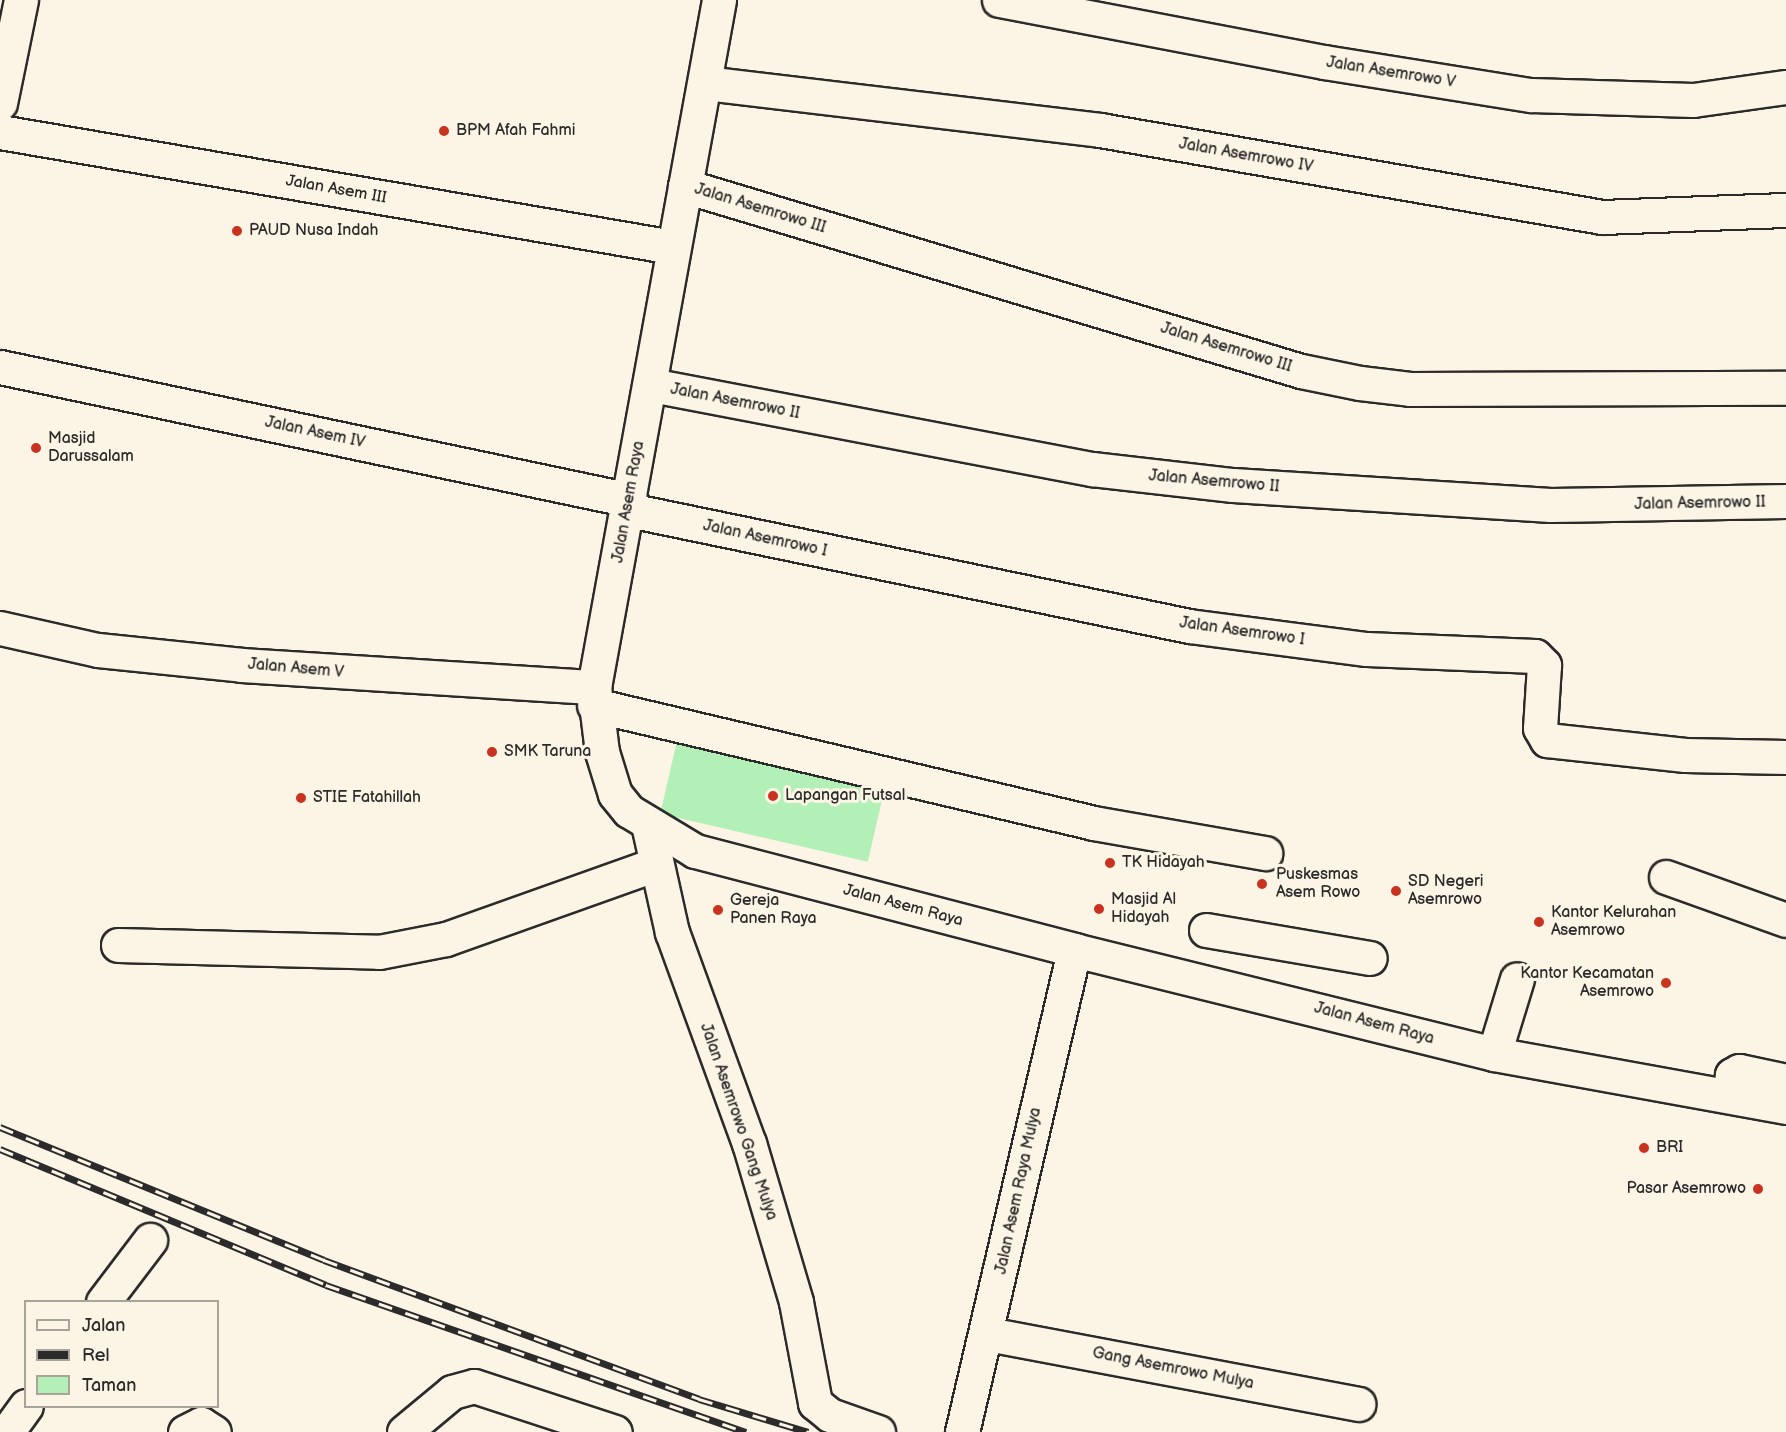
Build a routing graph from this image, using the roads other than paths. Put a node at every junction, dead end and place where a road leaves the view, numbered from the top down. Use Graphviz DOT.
graph roads {
  1 [pos="21,0"];
  2 [pos="719,0"];
  3 [pos="999,0"];
  4 [pos="706,83"];
  5 [pos="1786,87"];
  6 [pos="0,103"];
  7 [pos="0,132"];
  8 [pos="685,186"];
  9 [pos="1786,210"];
  10 [pos="673,247"];
  11 [pos="0,367"];
  12 [pos="651,385"];
  13 [pos="1786,388"];
  14 [pos="1786,501"];
  15 [pos="629,505"];
  16 [pos="0,628"];
  17 [pos="594,696"];
  18 [pos="1786,757"];
  19 [pos="648,824"];
  20 [pos="1265,853"];
  21 [pos="654,865"];
  22 [pos="1666,877"];
  23 [pos="1786,920"];
  24 [pos="1206,930"];
  25 [pos="1260,939"];
  26 [pos="118,945"];
  27 [pos="1074,950"];
  28 [pos="1370,958"];
  29 [pos="1517,979"];
  30 [pos="1250,990"];
  31 [pos="1494,1054"];
  32 [pos="1786,1081"];
  33 [pos="1730,1096"];
  34 [pos="1786,1107"];
  35 [pos="150,1240"];
  36 [pos="105,1300"];
  37 [pos="988,1334"];
  38 [pos="1358,1404"];
  39 [pos="25,1408"];
  40 [pos="7,1432"];
  41 [pos="185,1432"];
  42 [pos="214,1432"];
  43 [pos="404,1432"];
  44 [pos="615,1432"];
  45 [pos="878,1432"];
  46 [pos="962,1432"];
  1 -- 6 [label="street"];
  2 -- 4 [label="street, Jalan Asem Raya"];
  3 -- 5 [label="street, Jalan Asemrowo V"];
  4 -- 8 [label="street, Jalan Asem Raya"];
  4 -- 9 [label="street, Jalan Asemrowo IV"];
  7 -- 10 [label="street, Jalan Asem III"];
  8 -- 10 [label="street, Jalan Asem Raya"];
  8 -- 13 [label="street, Jalan Asemrowo III"];
  10 -- 12 [label="street, Jalan Asem Raya"];
  11 -- 15 [label="street, Jalan Asem IV"];
  12 -- 14 [label="street, Jalan Asemrowo II"];
  12 -- 15 [label="street, Jalan Asem Raya"];
  15 -- 17 [label="street, Jalan Asem Raya"];
  15 -- 18 [label="street, Jalan Asemrowo I"];
  16 -- 17 [label="street, Jalan Asem V"];
  17 -- 19 [label="street, Jalan Asem Raya"];
  17 -- 20 [label="street, Jalan Asem V"];
  19 -- 21 [label="street, Jalan Asemrowo Gang Mulya"];
  19 -- 27 [label="street, Jalan Asem Raya"];
  21 -- 26 [label="street"];
  21 -- 45 [label="street, Jalan Asemrowo Gang Mulya"];
  22 -- 23 [label="street"];
  24 -- 25 [label="street"];
  25 -- 28 [label="street"];
  25 -- 30 [label="street"];
  27 -- 30 [label="street, Jalan Asem Raya"];
  27 -- 37 [label="street, Jalan Asem Raya Mulya"];
  29 -- 31 [label="street"];
  30 -- 31 [label="street, Jalan Asem Raya"];
  31 -- 33 [label="street, Jalan Asem Raya"];
  32 -- 33 [label="street"];
  33 -- 34 [label="street, Jalan Asem Raya"];
  35 -- 36 [label="street"];
  37 -- 38 [label="street, Gang Asemrowo Mulya"];
  37 -- 46 [label="street, Jalan Asem Raya Mulya"];
  39 -- 40 [label="street"];
  41 -- 42 [label="street"];
  43 -- 44 [label="street"];
}
